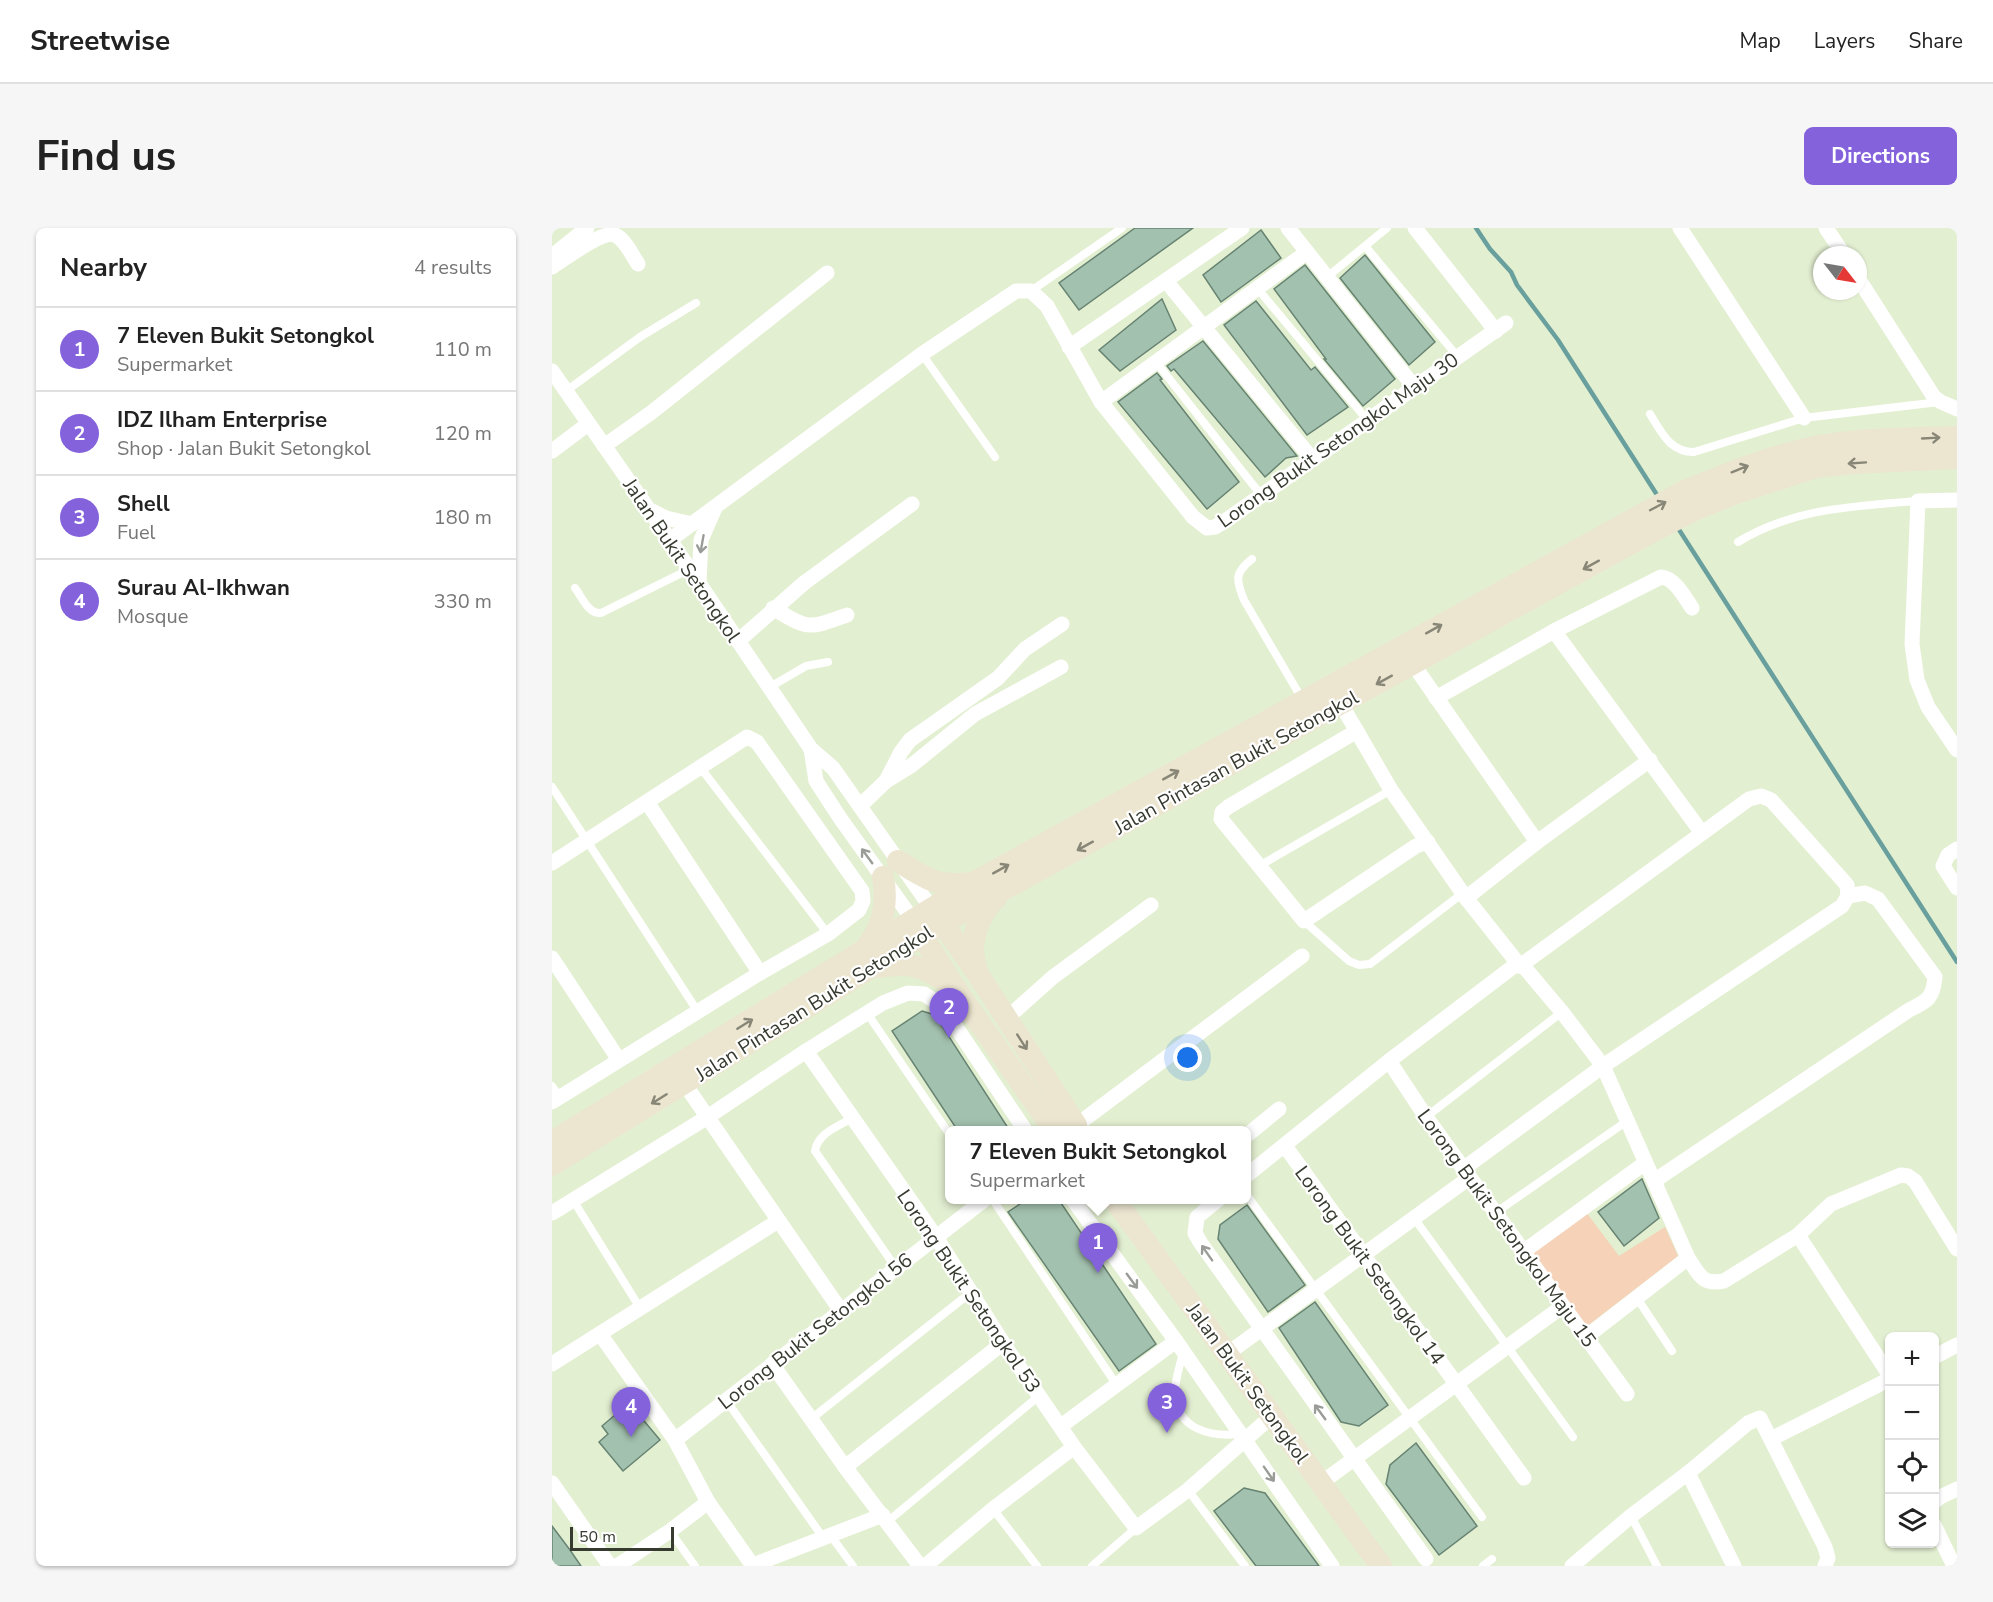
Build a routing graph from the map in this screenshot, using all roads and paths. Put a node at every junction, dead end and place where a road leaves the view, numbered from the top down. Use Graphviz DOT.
graph roads {
  1 [pos="587,228"];
  2 [pos="1122,228"];
  3 [pos="1242,228"];
  4 [pos="1288,228"];
  5 [pos="1386,228"];
  6 [pos="1415,228"];
  7 [pos="1680,228"];
  8 [pos="1826,228"];
  9 [pos="1365,246"];
  10 [pos="1838,246"];
  11 [pos="1307,252"];
  12 [pos="552,256"];
  13 [pos="638,264"];
  14 [pos="552,267"];
  15 [pos="827,273"];
  16 [pos="1327,277"];
  17 [pos="1166,281"];
  18 [pos="1257,288"];
  19 [pos="1031,291"];
  20 [pos="1867,292"];
  21 [pos="696,303"];
  22 [pos="1204,327"];
  23 [pos="1069,347"];
  24 [pos="922,354"];
  25 [pos="1458,357"];
  26 [pos="1156,362"];
  27 [pos="552,371"];
  28 [pos="1414,388"];
  29 [pos="566,391"];
  30 [pos="1101,402"];
  31 [pos="1941,402"];
  32 [pos="1957,409"];
  33 [pos="1650,414"];
  34 [pos="1804,418"];
  35 [pos="1368,421"];
  36 [pos="588,424"];
  37 [pos="1957,437"];
  38 [pos="604,446"];
  39 [pos="552,451"];
  40 [pos="995,457"];
  41 [pos="1957,458"];
  42 [pos="1312,459"];
  43 [pos="1261,495"];
  44 [pos="1690,501"];
  45 [pos="1918,501"];
  46 [pos="1957,501"];
  47 [pos="912,504"];
  48 [pos="715,507"];
  49 [pos="649,510"];
  50 [pos="692,524"];
  51 [pos="1636,529"];
  52 [pos="670,540"];
  53 [pos="1738,542"];
  54 [pos="1252,558"];
  55 [pos="690,568"];
  56 [pos="699,583"];
  57 [pos="575,588"];
  58 [pos="773,608"];
  59 [pos="1692,608"];
  60 [pos="847,615"];
  61 [pos="1062,624"];
  62 [pos="1554,631"];
  63 [pos="738,641"];
  64 [pos="828,662"];
  65 [pos="1413,664"];
  66 [pos="1061,668"];
  67 [pos="770,687"];
  68 [pos="1436,698"];
  69 [pos="1304,701"];
  70 [pos="1341,704"];
  71 [pos="1357,731"];
  72 [pos="811,749"];
  73 [pos="1957,750"];
  74 [pos="1650,760"];
  75 [pos="700,767"];
  76 [pos="886,781"];
  77 [pos="552,787"];
  78 [pos="1391,790"];
  79 [pos="647,802"];
  80 [pos="860,806"];
  81 [pos="1702,833"];
  82 [pos="586,842"];
  83 [pos="1428,842"];
  84 [pos="1538,842"];
  85 [pos="1957,849"];
  86 [pos="898,861"];
  87 [pos="552,863"];
  88 [pos="1259,866"];
  89 [pos="883,877"];
  90 [pos="975,882"];
  91 [pos="1012,886"];
  92 [pos="1957,888"];
  93 [pos="1465,895"];
  94 [pos="1848,896"];
  95 [pos="1152,905"];
  96 [pos="1304,921"];
  97 [pos="927,922"];
  98 [pos="828,934"];
  99 [pos="1302,956"];
  100 [pos="552,958"];
  101 [pos="869,958"];
  102 [pos="1520,966"];
  103 [pos="760,973"];
  104 [pos="977,973"];
  105 [pos="955,988"];
  106 [pos="698,1012"];
  107 [pos="1562,1012"];
  108 [pos="867,1013"];
  109 [pos="1007,1018"];
  110 [pos="806,1051"];
  111 [pos="619,1060"];
  112 [pos="1389,1061"];
  113 [pos="1603,1066"];
  114 [pos="687,1088"];
  115 [pos="555,1095"];
  116 [pos="1280,1109"];
  117 [pos="703,1113"];
  118 [pos="1426,1117"];
  119 [pos="852,1118"];
  120 [pos="1627,1121"];
  121 [pos="1022,1126"];
  122 [pos="1051,1126"];
  123 [pos="1072,1126"];
  124 [pos="1078,1126"];
  125 [pos="945,1128"];
  126 [pos="1251,1132"];
  127 [pos="552,1142"];
  128 [pos="1285,1146"];
  129 [pos="1645,1164"];
  130 [pos="552,1165"];
  131 [pos="1251,1172"];
  132 [pos="1466,1173"];
  133 [pos="1654,1181"];
  134 [pos="573,1200"];
  135 [pos="1251,1201"];
  136 [pos="979,1204"];
  137 [pos="996,1204"];
  138 [pos="1076,1204"];
  139 [pos="1125,1204"];
  140 [pos="1213,1204"];
  141 [pos="552,1213"];
  142 [pos="1495,1213"];
  143 [pos="1414,1218"];
  144 [pos="778,1221"];
  145 [pos="1798,1235"];
  146 [pos="936,1237"];
  147 [pos="1957,1250"];
  148 [pos="1523,1252"];
  149 [pos="1363,1256"];
  150 [pos="1688,1258"];
  151 [pos="896,1268"];
  152 [pos="1317,1289"];
  153 [pos="970,1293"];
  154 [pos="1637,1298"];
  155 [pos="1563,1306"];
  156 [pos="640,1308"];
  157 [pos="841,1311"];
  158 [pos="1260,1330"];
  159 [pos="600,1334"];
  160 [pos="1586,1337"];
  161 [pos="1003,1343"];
  162 [pos="1957,1345"];
  163 [pos="1180,1347"];
  164 [pos="1508,1347"];
  165 [pos="1672,1351"];
  166 [pos="1227,1354"];
  167 [pos="1939,1355"];
  168 [pos="552,1364"];
  169 [pos="772,1364"];
  170 [pos="1885,1370"];
  171 [pos="1885,1381"];
  172 [pos="1116,1384"];
  173 [pos="1456,1385"];
  174 [pos="1627,1394"];
  175 [pos="1040,1396"];
  176 [pos="726,1400"];
  177 [pos="1272,1416"];
  178 [pos="1410,1418"];
  179 [pos="811,1419"];
  180 [pos="1061,1426"];
  181 [pos="1243,1437"];
  182 [pos="1573,1437"];
  183 [pos="1771,1439"];
  184 [pos="675,1440"];
  185 [pos="1074,1447"];
  186 [pos="1354,1459"];
  187 [pos="845,1467"];
  188 [pos="1688,1473"];
  189 [pos="1524,1479"];
  190 [pos="1321,1483"];
  191 [pos="552,1484"];
  192 [pos="1957,1489"];
  193 [pos="1188,1490"];
  194 [pos="1939,1498"];
  195 [pos="708,1502"];
  196 [pos="993,1509"];
  197 [pos="1631,1516"];
  198 [pos="1482,1518"];
  199 [pos="885,1519"];
  200 [pos="1136,1528"];
  201 [pos="670,1531"];
  202 [pos="1939,1534"];
  203 [pos="828,1538"];
  204 [pos="1426,1559"];
  205 [pos="1492,1559"];
  206 [pos="1579,1564"];
  207 [pos="1380,1565"];
  208 [pos="610,1566"];
  209 [pos="617,1566"];
  210 [pos="695,1566"];
  211 [pos="753,1566"];
  212 [pos="853,1566"];
  213 [pos="920,1566"];
  214 [pos="925,1566"];
  215 [pos="1037,1566"];
  216 [pos="1092,1566"];
  217 [pos="1245,1566"];
  218 [pos="1332,1566"];
  219 [pos="1483,1566"];
  220 [pos="1657,1566"];
  221 [pos="1734,1566"];
  222 [pos="1825,1566"];
  223 [pos="1954,1566"];
  1 -- 12 [label="street"];
  2 -- 19 [label="lane"];
  3 -- 17 [label="street"];
  4 -- 11 [label="street"];
  5 -- 9 [label="lane"];
  6 -- 25 [label="street, Lorong Bukit Setongkol Maju 30"];
  7 -- 34 [label="street"];
  8 -- 10 [label="street"];
  9 -- 16 [label="lane"];
  9 -- 25 [label="lane"];
  11 -- 16 [label="street"];
  11 -- 18 [label="street"];
  13 -- 14 [label="street"];
  15 -- 38 [label="street"];
  16 -- 28 [label="street"];
  17 -- 22 [label="street"];
  17 -- 23 [label="street"];
  18 -- 22 [label="street"];
  18 -- 35 [label="lane"];
  19 -- 23 [label="street, Lorong Bukit Setongkol Maju 30"];
  19 -- 24 [label="street"];
  20 -- 31 [label="street"];
  21 -- 29 [label="lane"];
  22 -- 26 [label="street"];
  22 -- 42 [label="street"];
  23 -- 30 [label="street, Lorong Bukit Setongkol Maju 30"];
  24 -- 40 [label="lane"];
  24 -- 48 [label="street"];
  25 -- 28 [label="street, Lorong Bukit Setongkol Maju 30"];
  26 -- 30 [label="street"];
  26 -- 43 [label="lane"];
  27 -- 29 [label="street, Jalan Bukit Setongkol"];
  28 -- 35 [label="street, Lorong Bukit Setongkol Maju 30"];
  29 -- 36 [label="street, Jalan Bukit Setongkol"];
  30 -- 43 [label="street, Lorong Bukit Setongkol Maju 30"];
  31 -- 32 [label="street"];
  31 -- 34 [label="lane"];
  33 -- 34 [label="lane"];
  35 -- 42 [label="street, Lorong Bukit Setongkol Maju 30"];
  36 -- 38 [label="street, Jalan Bukit Setongkol"];
  36 -- 39 [label="street"];
  44 -- 37 [label="main road, Jalan Pintasan Bukit Setongkol, one-way"];
  38 -- 49 [label="street, Jalan Bukit Setongkol"];
  41 -- 44 [label="main road, Jalan Pintasan Bukit Setongkol, one-way"];
  42 -- 43 [label="street, Lorong Bukit Setongkol Maju 30"];
  44 -- 51 [label="main road, Jalan Pintasan Bukit Setongkol"];
  45 -- 46 [label="street"];
  45 -- 53 [label="lane"];
  45 -- 73 [label="street"];
  47 -- 58 [label="street"];
  48 -- 50 [label="street"];
  48 -- 56 [label="street, one-way"];
  49 -- 50 [label="street"];
  49 -- 52 [label="street, Jalan Bukit Setongkol"];
  50 -- 52 [label="street"];
  51 -- 65 [label="main road, Jalan Pintasan Bukit Setongkol, one-way"];
  69 -- 51 [label="main road, Jalan Pintasan Bukit Setongkol, one-way"];
  52 -- 55 [label="street, Jalan Bukit Setongkol"];
  54 -- 69 [label="lane"];
  55 -- 56 [label="street, Jalan Bukit Setongkol"];
  55 -- 57 [label="lane"];
  56 -- 63 [label="street, Jalan Bukit Setongkol"];
  58 -- 60 [label="street"];
  58 -- 63 [label="street"];
  59 -- 62 [label="street"];
  61 -- 76 [label="street"];
  62 -- 68 [label="street"];
  62 -- 74 [label="street"];
  63 -- 67 [label="street, Jalan Bukit Setongkol"];
  64 -- 67 [label="lane"];
  65 -- 68 [label="street"];
  65 -- 70 [label="main road, Jalan Pintasan Bukit Setongkol, one-way"];
  66 -- 76 [label="street"];
  67 -- 72 [label="street, Jalan Bukit Setongkol"];
  68 -- 84 [label="street"];
  90 -- 69 [label="main road, Jalan Pintasan Bukit Setongkol, one-way"];
  70 -- 71 [label="street"];
  70 -- 91 [label="main road, Jalan Pintasan Bukit Setongkol, one-way"];
  71 -- 78 [label="street"];
  71 -- 88 [label="street"];
  72 -- 80 [label="street, Jalan Bukit Setongkol"];
  89 -- 72 [label="street, Jalan Bukit Setongkol, one-way"];
  74 -- 81 [label="street"];
  74 -- 84 [label="street"];
  75 -- 79 [label="street"];
  75 -- 98 [label="lane"];
  75 -- 98 [label="street"];
  76 -- 80 [label="street"];
  77 -- 82 [label="lane"];
  78 -- 83 [label="street"];
  78 -- 88 [label="lane"];
  79 -- 82 [label="street"];
  79 -- 103 [label="street"];
  80 -- 86 [label="street, Jalan Bukit Setongkol"];
  81 -- 94 [label="street"];
  81 -- 102 [label="street"];
  82 -- 87 [label="street"];
  82 -- 106 [label="lane"];
  83 -- 93 [label="street"];
  83 -- 96 [label="street"];
  84 -- 93 [label="street"];
  85 -- 92 [label="street"];
  86 -- 90 [label="main road"];
  86 -- 97 [label="street, Jalan Bukit Setongkol"];
  88 -- 96 [label="street"];
  89 -- 97 [label="street, Jalan Bukit Setongkol"];
  89 -- 101 [label="main road"];
  90 -- 97 [label="main road, Jalan Pintasan Bukit Setongkol"];
  91 -- 97 [label="main road, Jalan Pintasan Bukit Setongkol"];
  91 -- 104 [label="main road"];
  93 -- 96 [label="lane"];
  93 -- 102 [label="street"];
  94 -- 113 [label="street"];
  94 -- 133 [label="street"];
  95 -- 109 [label="street"];
  97 -- 101 [label="main road, Jalan Pintasan Bukit Setongkol"];
  97 -- 104 [label="main road, Jalan Bukit Setongkol"];
  97 -- 105 [label="main road, Jalan Bukit Setongkol"];
  98 -- 103 [label="street"];
  99 -- 124 [label="street"];
  100 -- 111 [label="street"];
  101 -- 105 [label="main road"];
  101 -- 114 [label="main road, Jalan Pintasan Bukit Setongkol"];
  127 -- 101 [label="main road, Jalan Pintasan Bukit Setongkol, one-way"];
  102 -- 107 [label="street"];
  102 -- 112 [label="street"];
  103 -- 106 [label="street"];
  104 -- 109 [label="main road, Jalan Bukit Setongkol"];
  105 -- 122 [label="main road, Jalan Bukit Setongkol"];
  106 -- 111 [label="street"];
  107 -- 113 [label="street"];
  107 -- 118 [label="lane"];
  108 -- 110 [label="street"];
  108 -- 121 [label="street"];
  108 -- 125 [label="lane"];
  109 -- 123 [label="main road, Jalan Bukit Setongkol, one-way"];
  110 -- 117 [label="street"];
  110 -- 119 [label="street, Lorong Bukit Setongkol 53"];
  111 -- 115 [label="street"];
  112 -- 118 [label="street, Lorong Bukit Setongkol Maju 15"];
  112 -- 128 [label="street"];
  113 -- 120 [label="street"];
  113 -- 132 [label="street"];
  114 -- 117 [label="street"];
  114 -- 130 [label="main road, Jalan Pintasan Bukit Setongkol, one-way"];
  116 -- 126 [label="street"];
  117 -- 134 [label="street"];
  117 -- 144 [label="street"];
  118 -- 132 [label="street, Lorong Bukit Setongkol Maju 15"];
  119 -- 146 [label="street, Lorong Bukit Setongkol 53"];
  119 -- 151 [label="lane"];
  120 -- 129 [label="street"];
  120 -- 142 [label="lane"];
  128 -- 131 [label="street"];
  128 -- 149 [label="street, Lorong Bukit Setongkol 14"];
  129 -- 133 [label="street"];
  129 -- 148 [label="street"];
  132 -- 142 [label="street, Lorong Bukit Setongkol Maju 15"];
  132 -- 143 [label="street"];
  133 -- 150 [label="street"];
  134 -- 141 [label="street"];
  134 -- 156 [label="lane"];
  135 -- 152 [label="lane"];
  136 -- 146 [label="street, Lorong Bukit Setongkol 56"];
  137 -- 172 [label="lane"];
  138 -- 163 [label="street, one-way"];
  139 -- 166 [label="main road, Jalan Bukit Setongkol"];
  158 -- 140 [label="street, one-way"];
  142 -- 148 [label="street, Lorong Bukit Setongkol Maju 15"];
  143 -- 149 [label="street"];
  143 -- 164 [label="lane"];
  144 -- 156 [label="street"];
  144 -- 157 [label="street"];
  145 -- 147 [label="street"];
  145 -- 150 [label="street"];
  145 -- 170 [label="street"];
  146 -- 151 [label="street, Lorong Bukit Setongkol 56"];
  146 -- 153 [label="street, Lorong Bukit Setongkol 53"];
  148 -- 155 [label="street, Lorong Bukit Setongkol Maju 15"];
  149 -- 152 [label="street"];
  149 -- 173 [label="street, Lorong Bukit Setongkol 14"];
  150 -- 154 [label="street"];
  151 -- 157 [label="street, Lorong Bukit Setongkol 56"];
  152 -- 158 [label="street"];
  152 -- 178 [label="lane"];
  153 -- 161 [label="street, Lorong Bukit Setongkol 53"];
  153 -- 179 [label="lane"];
  154 -- 160 [label="street"];
  154 -- 165 [label="lane"];
  155 -- 160 [label="street, Lorong Bukit Setongkol Maju 15"];
  155 -- 164 [label="street"];
  156 -- 159 [label="street"];
  157 -- 169 [label="street, Lorong Bukit Setongkol 56"];
  158 -- 166 [label="street"];
  186 -- 158 [label="street, one-way"];
  159 -- 168 [label="street"];
  159 -- 184 [label="street"];
  160 -- 174 [label="street, Lorong Bukit Setongkol Maju 15"];
  161 -- 175 [label="street, Lorong Bukit Setongkol 53"];
  161 -- 187 [label="street"];
  162 -- 167 [label="street"];
  163 -- 172 [label="street"];
  163 -- 181 [label="street"];
  163 -- 181 [label="lane"];
  164 -- 173 [label="street"];
  164 -- 182 [label="lane"];
  166 -- 177 [label="main road, Jalan Bukit Setongkol"];
  169 -- 176 [label="street, Lorong Bukit Setongkol 56"];
  169 -- 179 [label="street"];
  171 -- 183 [label="street"];
  172 -- 180 [label="street"];
  173 -- 178 [label="street"];
  173 -- 189 [label="street, Lorong Bukit Setongkol 14"];
  175 -- 180 [label="street, Lorong Bukit Setongkol 53"];
  175 -- 199 [label="lane"];
  176 -- 184 [label="street, Lorong Bukit Setongkol 56"];
  176 -- 203 [label="lane"];
  177 -- 181 [label="street"];
  177 -- 190 [label="main road, Jalan Bukit Setongkol"];
  178 -- 186 [label="street"];
  178 -- 198 [label="lane"];
  179 -- 187 [label="street"];
  180 -- 185 [label="street, Lorong Bukit Setongkol 53"];
  181 -- 193 [label="street"];
  181 -- 218 [label="street, one-way"];
  183 -- 188 [label="street"];
  183 -- 222 [label="street"];
  184 -- 195 [label="street"];
  185 -- 196 [label="street"];
  185 -- 200 [label="street, Lorong Bukit Setongkol 53"];
  186 -- 190 [label="street"];
  186 -- 204 [label="street"];
  187 -- 199 [label="street"];
  188 -- 197 [label="street"];
  188 -- 221 [label="street"];
  190 -- 207 [label="main road, Jalan Bukit Setongkol"];
  191 -- 208 [label="street"];
  192 -- 194 [label="street"];
  193 -- 200 [label="street"];
  193 -- 217 [label="lane"];
  195 -- 201 [label="street"];
  195 -- 211 [label="street"];
  196 -- 214 [label="street"];
  196 -- 215 [label="lane"];
  197 -- 206 [label="street"];
  197 -- 220 [label="lane"];
  199 -- 203 [label="street"];
  199 -- 213 [label="street"];
  200 -- 216 [label="lane"];
  201 -- 209 [label="street"];
  201 -- 210 [label="lane"];
  202 -- 223 [label="street"];
  203 -- 211 [label="street"];
  203 -- 212 [label="lane"];
  205 -- 219 [label="lane"];
}
